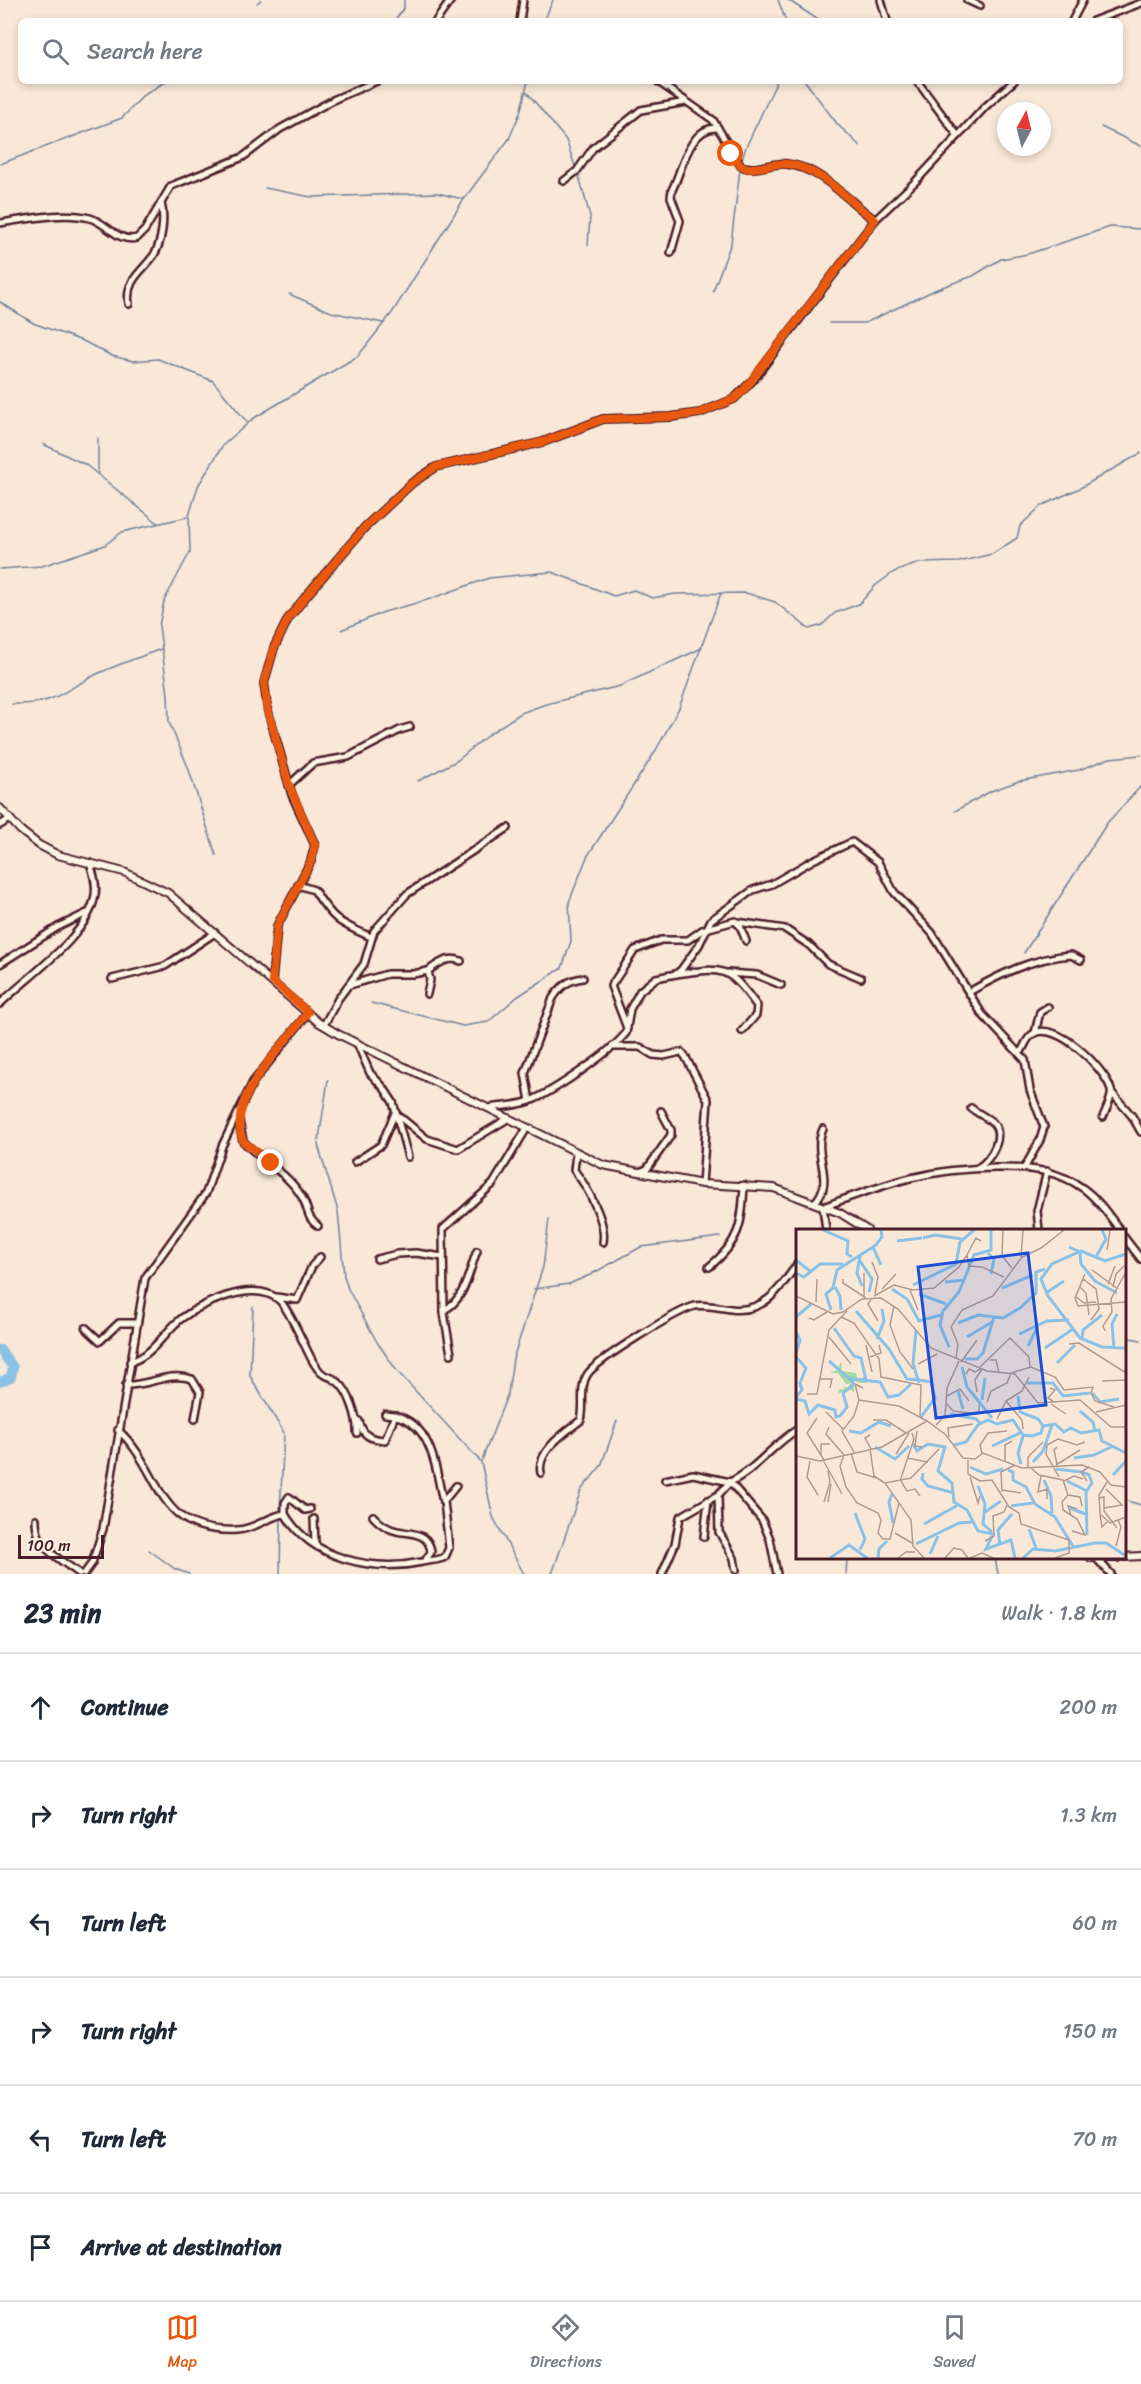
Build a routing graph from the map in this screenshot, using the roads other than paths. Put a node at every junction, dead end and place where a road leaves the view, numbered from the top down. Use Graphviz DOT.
graph roads {
  1 [pos="451,0"];
  2 [pos="523,0"];
  3 [pos="967,0"];
  4 [pos="1083,0"];
  5 [pos="883,1"];
  6 [pos="1141,3"];
  7 [pos="980,6"];
  8 [pos="438,18"];
  9 [pos="520,18"];
  10 [pos="886,18"];
  11 [pos="1074,18"];
  12 [pos="1100,18"];
  13 [pos="371,84"];
  14 [pos="661,84"];
  15 [pos="919,84"];
  16 [pos="1011,84"];
  17 [pos="686,102"];
  18 [pos="718,128"];
  19 [pos="958,136"];
  20 [pos="564,181"];
  21 [pos="161,203"];
  22 [pos="875,220"];
  23 [pos="0,223"];
  24 [pos="670,253"];
  25 [pos="129,304"];
  26 [pos="410,727"];
  27 [pos="289,785"];
  28 [pos="0,808"];
  29 [pos="10,819"];
  30 [pos="0,825"];
  31 [pos="508,828"];
  32 [pos="90,863"];
  33 [pos="298,885"];
  34 [pos="89,912"];
  35 [pos="735,921"];
  36 [pos="706,929"];
  37 [pos="215,933"];
  38 [pos="371,937"];
  39 [pos="746,941"];
  40 [pos="1081,960"];
  41 [pos="461,961"];
  42 [pos="0,964"];
  43 [pos="428,971"];
  44 [pos="727,973"];
  45 [pos="676,974"];
  46 [pos="583,978"];
  47 [pos="861,978"];
  48 [pos="112,979"];
  49 [pos="272,981"];
  50 [pos="781,985"];
  51 [pos="349,986"];
  52 [pos="969,992"];
  53 [pos="427,994"];
  54 [pos="0,1004"];
  55 [pos="1048,1006"];
  56 [pos="308,1012"];
  57 [pos="324,1026"];
  58 [pos="628,1029"];
  59 [pos="742,1030"];
  60 [pos="1035,1033"];
  61 [pos="357,1043"];
  62 [pos="612,1047"];
  63 [pos="1020,1053"];
  64 [pos="1112,1093"];
  65 [pos="530,1101"];
  66 [pos="488,1108"];
  67 [pos="971,1108"];
  68 [pos="661,1111"];
  69 [pos="395,1113"];
  70 [pos="238,1114"];
  71 [pos="1103,1117"];
  72 [pos="509,1118"];
  73 [pos="527,1128"];
  74 [pos="823,1129"];
  75 [pos="1141,1132"];
  76 [pos="576,1154"];
  77 [pos="408,1157"];
  78 [pos="355,1162"];
  79 [pos="1025,1167"];
  80 [pos="977,1168"];
  81 [pos="1047,1171"];
  82 [pos="638,1173"];
  83 [pos="702,1184"];
  84 [pos="744,1185"];
  85 [pos="814,1203"];
  86 [pos="824,1207"];
  87 [pos="318,1226"];
  88 [pos="826,1229"];
  89 [pos="866,1229"];
  90 [pos="1039,1229"];
  91 [pos="1119,1229"];
  92 [pos="1126,1238"];
  93 [pos="603,1242"];
  94 [pos="477,1251"];
  95 [pos="320,1257"];
  96 [pos="443,1257"];
  97 [pos="377,1259"];
  98 [pos="1141,1259"];
  99 [pos="796,1266"];
  100 [pos="709,1267"];
  101 [pos="274,1297"];
  102 [pos="444,1310"];
  103 [pos="136,1323"];
  104 [pos="86,1328"];
  105 [pos="452,1354"];
  106 [pos="130,1362"];
  107 [pos="126,1385"];
  108 [pos="385,1414"];
  109 [pos="395,1415"];
  110 [pos="356,1418"];
  111 [pos="195,1419"];
  112 [pos="118,1430"];
  113 [pos="796,1430"];
  114 [pos="357,1433"];
  115 [pos="541,1473"];
  116 [pos="665,1480"];
  117 [pos="730,1482"];
  118 [pos="456,1486"];
  119 [pos="718,1495"];
  120 [pos="708,1500"];
  121 [pos="444,1507"];
  122 [pos="310,1509"];
  123 [pos="285,1514"];
  124 [pos="373,1516"];
  125 [pos="36,1519"];
  126 [pos="314,1519"];
  127 [pos="704,1537"];
  128 [pos="315,1544"];
  129 [pos="1141,1556"];
  130 [pos="1126,1557"];
  131 [pos="1097,1559"];
  132 [pos="425,1561"];
  133 [pos="736,1570"];
  134 [pos="82,1574"];
  135 [pos="662,1574"];
  136 [pos="777,1574"];
  137 [pos="1112,1574"];
  1 -- 8 [label="street"];
  2 -- 9 [label="street"];
  3 -- 7 [label="street"];
  4 -- 11 [label="street"];
  5 -- 10 [label="street"];
  6 -- 12 [label="street"];
  13 -- 21 [label="street"];
  14 -- 17 [label="street"];
  15 -- 19 [label="street"];
  16 -- 19 [label="street"];
  17 -- 18 [label="street"];
  17 -- 20 [label="street"];
  18 -- 22 [label="street"];
  18 -- 24 [label="street"];
  19 -- 22 [label="street"];
  21 -- 23 [label="street"];
  21 -- 25 [label="street"];
  22 -- 27 [label="street"];
  26 -- 27 [label="street"];
  27 -- 33 [label="street"];
  28 -- 29 [label="street"];
  29 -- 30 [label="street"];
  29 -- 32 [label="street"];
  31 -- 38 [label="street"];
  32 -- 34 [label="street"];
  32 -- 37 [label="street"];
  33 -- 38 [label="street"];
  33 -- 49 [label="street"];
  34 -- 42 [label="street"];
  34 -- 54 [label="street"];
  35 -- 36 [label="street"];
  35 -- 39 [label="street"];
  35 -- 47 [label="street"];
  36 -- 45 [label="street"];
  36 -- 52 [label="street"];
  36 -- 58 [label="street"];
  37 -- 48 [label="street"];
  37 -- 49 [label="street"];
  38 -- 51 [label="street"];
  40 -- 52 [label="street"];
  41 -- 43 [label="street"];
  43 -- 51 [label="street"];
  43 -- 53 [label="street"];
  44 -- 45 [label="street"];
  44 -- 50 [label="street"];
  44 -- 59 [label="street"];
  45 -- 58 [label="street"];
  46 -- 65 [label="street"];
  49 -- 56 [label="street"];
  51 -- 57 [label="street"];
  52 -- 63 [label="street"];
  55 -- 60 [label="street"];
  56 -- 57 [label="street"];
  56 -- 70 [label="street"];
  57 -- 61 [label="street"];
  58 -- 62 [label="street"];
  60 -- 63 [label="street"];
  60 -- 64 [label="street"];
  61 -- 66 [label="street"];
  61 -- 69 [label="street"];
  62 -- 65 [label="street"];
  62 -- 83 [label="street"];
  63 -- 79 [label="street"];
  64 -- 71 [label="street"];
  64 -- 75 [label="street"];
  65 -- 66 [label="street"];
  66 -- 72 [label="street"];
  67 -- 80 [label="street"];
  68 -- 82 [label="street"];
  69 -- 72 [label="street"];
  69 -- 77 [label="street"];
  69 -- 78 [label="street"];
  70 -- 87 [label="street"];
  70 -- 103 [label="street"];
  72 -- 73 [label="street"];
  73 -- 76 [label="street"];
  73 -- 96 [label="street"];
  74 -- 85 [label="street"];
  76 -- 82 [label="street"];
  76 -- 93 [label="street"];
  79 -- 80 [label="street"];
  79 -- 81 [label="street"];
  80 -- 86 [label="street"];
  81 -- 90 [label="street"];
  81 -- 91 [label="street"];
  82 -- 83 [label="street"];
  83 -- 84 [label="street"];
  84 -- 85 [label="street"];
  84 -- 100 [label="street"];
  85 -- 86 [label="street"];
  86 -- 88 [label="street"];
  86 -- 89 [label="street"];
  92 -- 98 [label="street"];
  94 -- 102 [label="street"];
  95 -- 101 [label="street"];
  96 -- 97 [label="street"];
  96 -- 102 [label="street"];
  99 -- 115 [label="street"];
  101 -- 106 [label="street"];
  101 -- 110 [label="street"];
  102 -- 105 [label="street"];
  103 -- 104 [label="street"];
  103 -- 106 [label="street"];
  106 -- 107 [label="street"];
  107 -- 111 [label="street"];
  107 -- 112 [label="street"];
  108 -- 109 [label="street"];
  109 -- 110 [label="street"];
  109 -- 121 [label="street"];
  110 -- 114 [label="street"];
  112 -- 123 [label="street"];
  112 -- 134 [label="street"];
  113 -- 117 [label="street"];
  116 -- 117 [label="street"];
  117 -- 119 [label="street"];
  117 -- 136 [label="street"];
  118 -- 121 [label="street"];
  119 -- 120 [label="street"];
  119 -- 133 [label="street"];
  120 -- 127 [label="street"];
  120 -- 135 [label="street"];
  121 -- 132 [label="street"];
  122 -- 123 [label="street"];
  123 -- 128 [label="street"];
  124 -- 132 [label="street"];
  125 -- 134 [label="street"];
  126 -- 128 [label="street"];
  128 -- 132 [label="street"];
  129 -- 130 [label="street"];
  131 -- 137 [label="street"];
}
